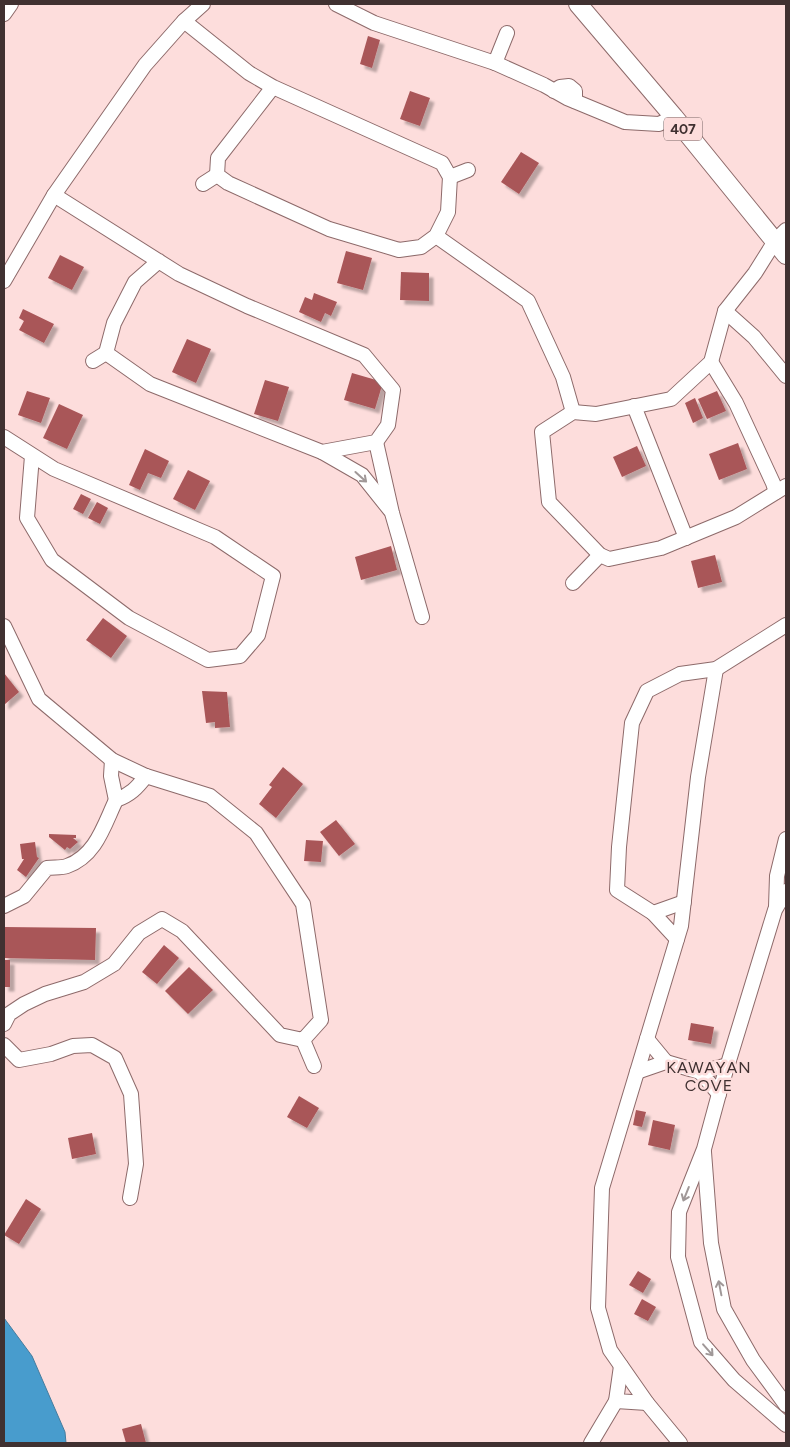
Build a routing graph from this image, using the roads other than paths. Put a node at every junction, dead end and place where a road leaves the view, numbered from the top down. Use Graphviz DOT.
graph roads {
  1 [pos="11,4"];
  2 [pos="203,4"];
  3 [pos="336,4"];
  4 [pos="578,4"];
  5 [pos="4,14"];
  6 [pos="184,21"];
  7 [pos="507,33"];
  8 [pos="495,63"];
  9 [pos="273,87"];
  10 [pos="674,117"];
  11 [pos="468,170"];
  12 [pos="218,175"];
  13 [pos="450,177"];
  14 [pos="203,184"];
  15 [pos="54,195"];
  16 [pos="436,236"];
  17 [pos="780,236"];
  18 [pos="786,255"];
  19 [pos="159,262"];
  20 [pos="4,281"];
  21 [pos="725,311"];
  22 [pos="106,353"];
  23 [pos="93,361"];
  24 [pos="711,362"];
  25 [pos="786,376"];
  26 [pos="634,406"];
  27 [pos="573,412"];
  28 [pos="4,437"];
  29 [pos="376,442"];
  30 [pos="322,452"];
  31 [pos="32,456"];
  32 [pos="781,489"];
  33 [pos="392,512"];
  34 [pos="686,538"];
  35 [pos="600,555"];
  36 [pos="573,583"];
  37 [pos="422,617"];
  38 [pos="786,625"];
  39 [pos="4,626"];
  40 [pos="716,669"];
  41 [pos="112,760"];
  42 [pos="146,776"];
  43 [pos="116,800"];
  44 [pos="786,838"];
  45 [pos="786,891"];
  46 [pos="684,902"];
  47 [pos="4,906"];
  48 [pos="775,910"];
  49 [pos="653,914"];
  50 [pos="677,939"];
  51 [pos="4,1024"];
  52 [pos="647,1039"];
  53 [pos="303,1040"];
  54 [pos="4,1046"];
  55 [pos="666,1062"];
  56 [pos="728,1065"];
  57 [pos="314,1066"];
  58 [pos="637,1072"];
  59 [pos="700,1072"];
  60 [pos="719,1094"];
  61 [pos="704,1149"];
  62 [pos="130,1198"];
  63 [pos="621,1366"];
  64 [pos="616,1402"];
  65 [pos="647,1403"];
  66 [pos="786,1405"];
  67 [pos="786,1425"];
  68 [pos="592,1443"];
  69 [pos="680,1443"];
  1 -- 5 [label="street"];
  2 -- 6 [label="street"];
  3 -- 8 [label="street"];
  4 -- 10 [label="main road, 407"];
  6 -- 9 [label="street"];
  6 -- 15 [label="street"];
  7 -- 8 [label="street"];
  8 -- 10 [label="street"];
  9 -- 12 [label="street"];
  9 -- 13 [label="street"];
  10 -- 17 [label="main road, 407"];
  11 -- 13 [label="street"];
  12 -- 14 [label="street"];
  12 -- 16 [label="street"];
  13 -- 16 [label="street"];
  15 -- 19 [label="street"];
  15 -- 20 [label="street"];
  16 -- 27 [label="street"];
  17 -- 18 [label="main road, 407"];
  17 -- 21 [label="street"];
  19 -- 22 [label="street"];
  19 -- 29 [label="street"];
  21 -- 24 [label="street"];
  21 -- 25 [label="street"];
  22 -- 23 [label="street"];
  22 -- 30 [label="street"];
  24 -- 26 [label="street"];
  24 -- 32 [label="street"];
  26 -- 27 [label="street"];
  26 -- 34 [label="street"];
  27 -- 35 [label="street"];
  28 -- 31 [label="street"];
  29 -- 30 [label="street"];
  29 -- 33 [label="street"];
  30 -- 33 [label="street, one-way"];
  31 -- 31 [label="street"];
  32 -- 34 [label="street"];
  33 -- 37 [label="street"];
  34 -- 35 [label="street"];
  35 -- 36 [label="street"];
  38 -- 40 [label="street"];
  39 -- 41 [label="street"];
  40 -- 46 [label="street"];
  40 -- 49 [label="street"];
  41 -- 42 [label="street"];
  41 -- 43 [label="street"];
  42 -- 43 [label="street"];
  42 -- 53 [label="street"];
  43 -- 47 [label="street"];
  44 -- 48 [label="street"];
  45 -- 48 [label="street"];
  46 -- 49 [label="street"];
  46 -- 50 [label="street"];
  48 -- 56 [label="street"];
  49 -- 50 [label="street"];
  50 -- 52 [label="street"];
  51 -- 53 [label="street"];
  52 -- 55 [label="street"];
  52 -- 58 [label="street"];
  53 -- 57 [label="street"];
  54 -- 62 [label="street"];
  55 -- 58 [label="street"];
  55 -- 59 [label="street"];
  56 -- 59 [label="street"];
  56 -- 60 [label="street"];
  58 -- 63 [label="street"];
  59 -- 60 [label="street"];
  60 -- 61 [label="street"];
  66 -- 61 [label="street, one-way"];
  61 -- 67 [label="street, one-way"];
  63 -- 64 [label="street"];
  63 -- 65 [label="street"];
  64 -- 65 [label="street"];
  64 -- 68 [label="street"];
  65 -- 69 [label="street"];
}
